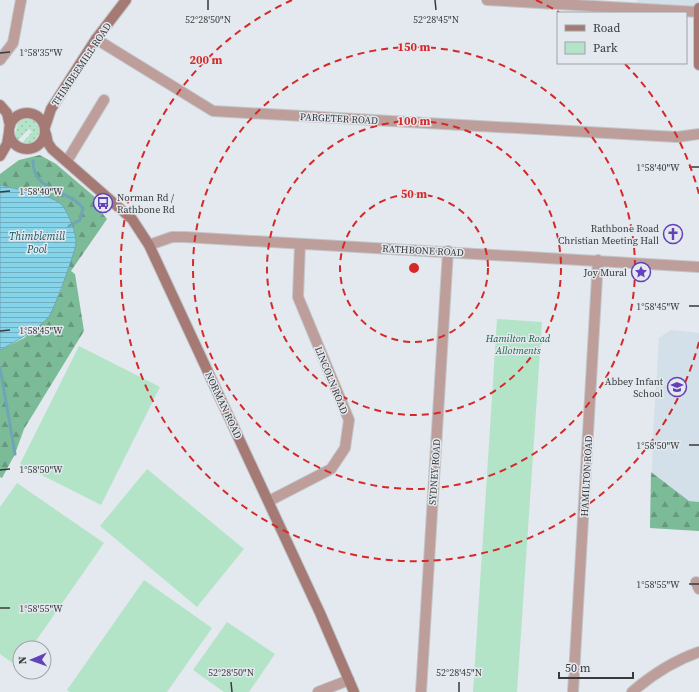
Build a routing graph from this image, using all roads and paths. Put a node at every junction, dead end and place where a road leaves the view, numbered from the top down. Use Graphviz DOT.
graph roads {
  1 [pos="21,0"];
  2 [pos="126,0"];
  3 [pos="487,0"];
  4 [pos="699,8"];
  5 [pos="699,12"];
  6 [pos="96,39"];
  7 [pos="0,60"];
  8 [pos="699,65"];
  9 [pos="104,100"];
  10 [pos="2,107"];
  11 [pos="51,109"];
  12 [pos="29,113"];
  13 [pos="9,129"];
  14 [pos="45,130"];
  15 [pos="699,134"];
  16 [pos="36,148"];
  17 [pos="21,149"];
  18 [pos="52,149"];
  19 [pos="0,156"];
  20 [pos="67,161"];
  21 [pos="300,244"];
  22 [pos="149,245"];
  23 [pos="448,251"];
  24 [pos="598,260"];
  25 [pos="699,267"];
  26 [pos="269,501"];
  27 [pos="699,652"];
  28 [pos="349,680"];
  29 [pos="318,692"];
  30 [pos="354,692"];
  31 [pos="420,692"];
  32 [pos="573,692"];
  33 [pos="632,692"];
  1 -- 7 [label="street"];
  2 -- 6 [label="street, THIMBLEMILL ROAD"];
  3 -- 5 [label="street"];
  4 -- 5 [label="street"];
  5 -- 8 [label="street"];
  6 -- 11 [label="street, THIMBLEMILL ROAD"];
  6 -- 15 [label="street, PARGETER ROAD"];
  9 -- 20 [label="street"];
  10 -- 12 [label="street"];
  10 -- 13 [label="street"];
  11 -- 12 [label="street, THIMBLEMILL ROAD"];
  11 -- 14 [label="street, THIMBLEMILL ROAD"];
  12 -- 13 [label="street"];
  12 -- 14 [label="street"];
  13 -- 17 [label="street"];
  13 -- 19 [label="street"];
  14 -- 16 [label="street"];
  14 -- 18 [label="street, NORMAN ROAD"];
  16 -- 17 [label="street"];
  16 -- 18 [label="street"];
  17 -- 19 [label="street"];
  18 -- 20 [label="street, NORMAN ROAD"];
  20 -- 22 [label="street, NORMAN ROAD"];
  21 -- 22 [label="street, RATHBONE ROAD"];
  21 -- 23 [label="street, RATHBONE ROAD"];
  21 -- 26 [label="street, LINCOLN ROAD"];
  22 -- 26 [label="street, NORMAN ROAD"];
  23 -- 24 [label="street, RATHBONE ROAD"];
  23 -- 31 [label="street, SYDNEY ROAD"];
  24 -- 25 [label="street, RATHBONE ROAD"];
  24 -- 32 [label="street, HAMILTON ROAD"];
  26 -- 28 [label="street, NORMAN ROAD"];
  27 -- 33 [label="street"];
  28 -- 29 [label="street"];
  28 -- 30 [label="street, NORMAN ROAD"];
}
